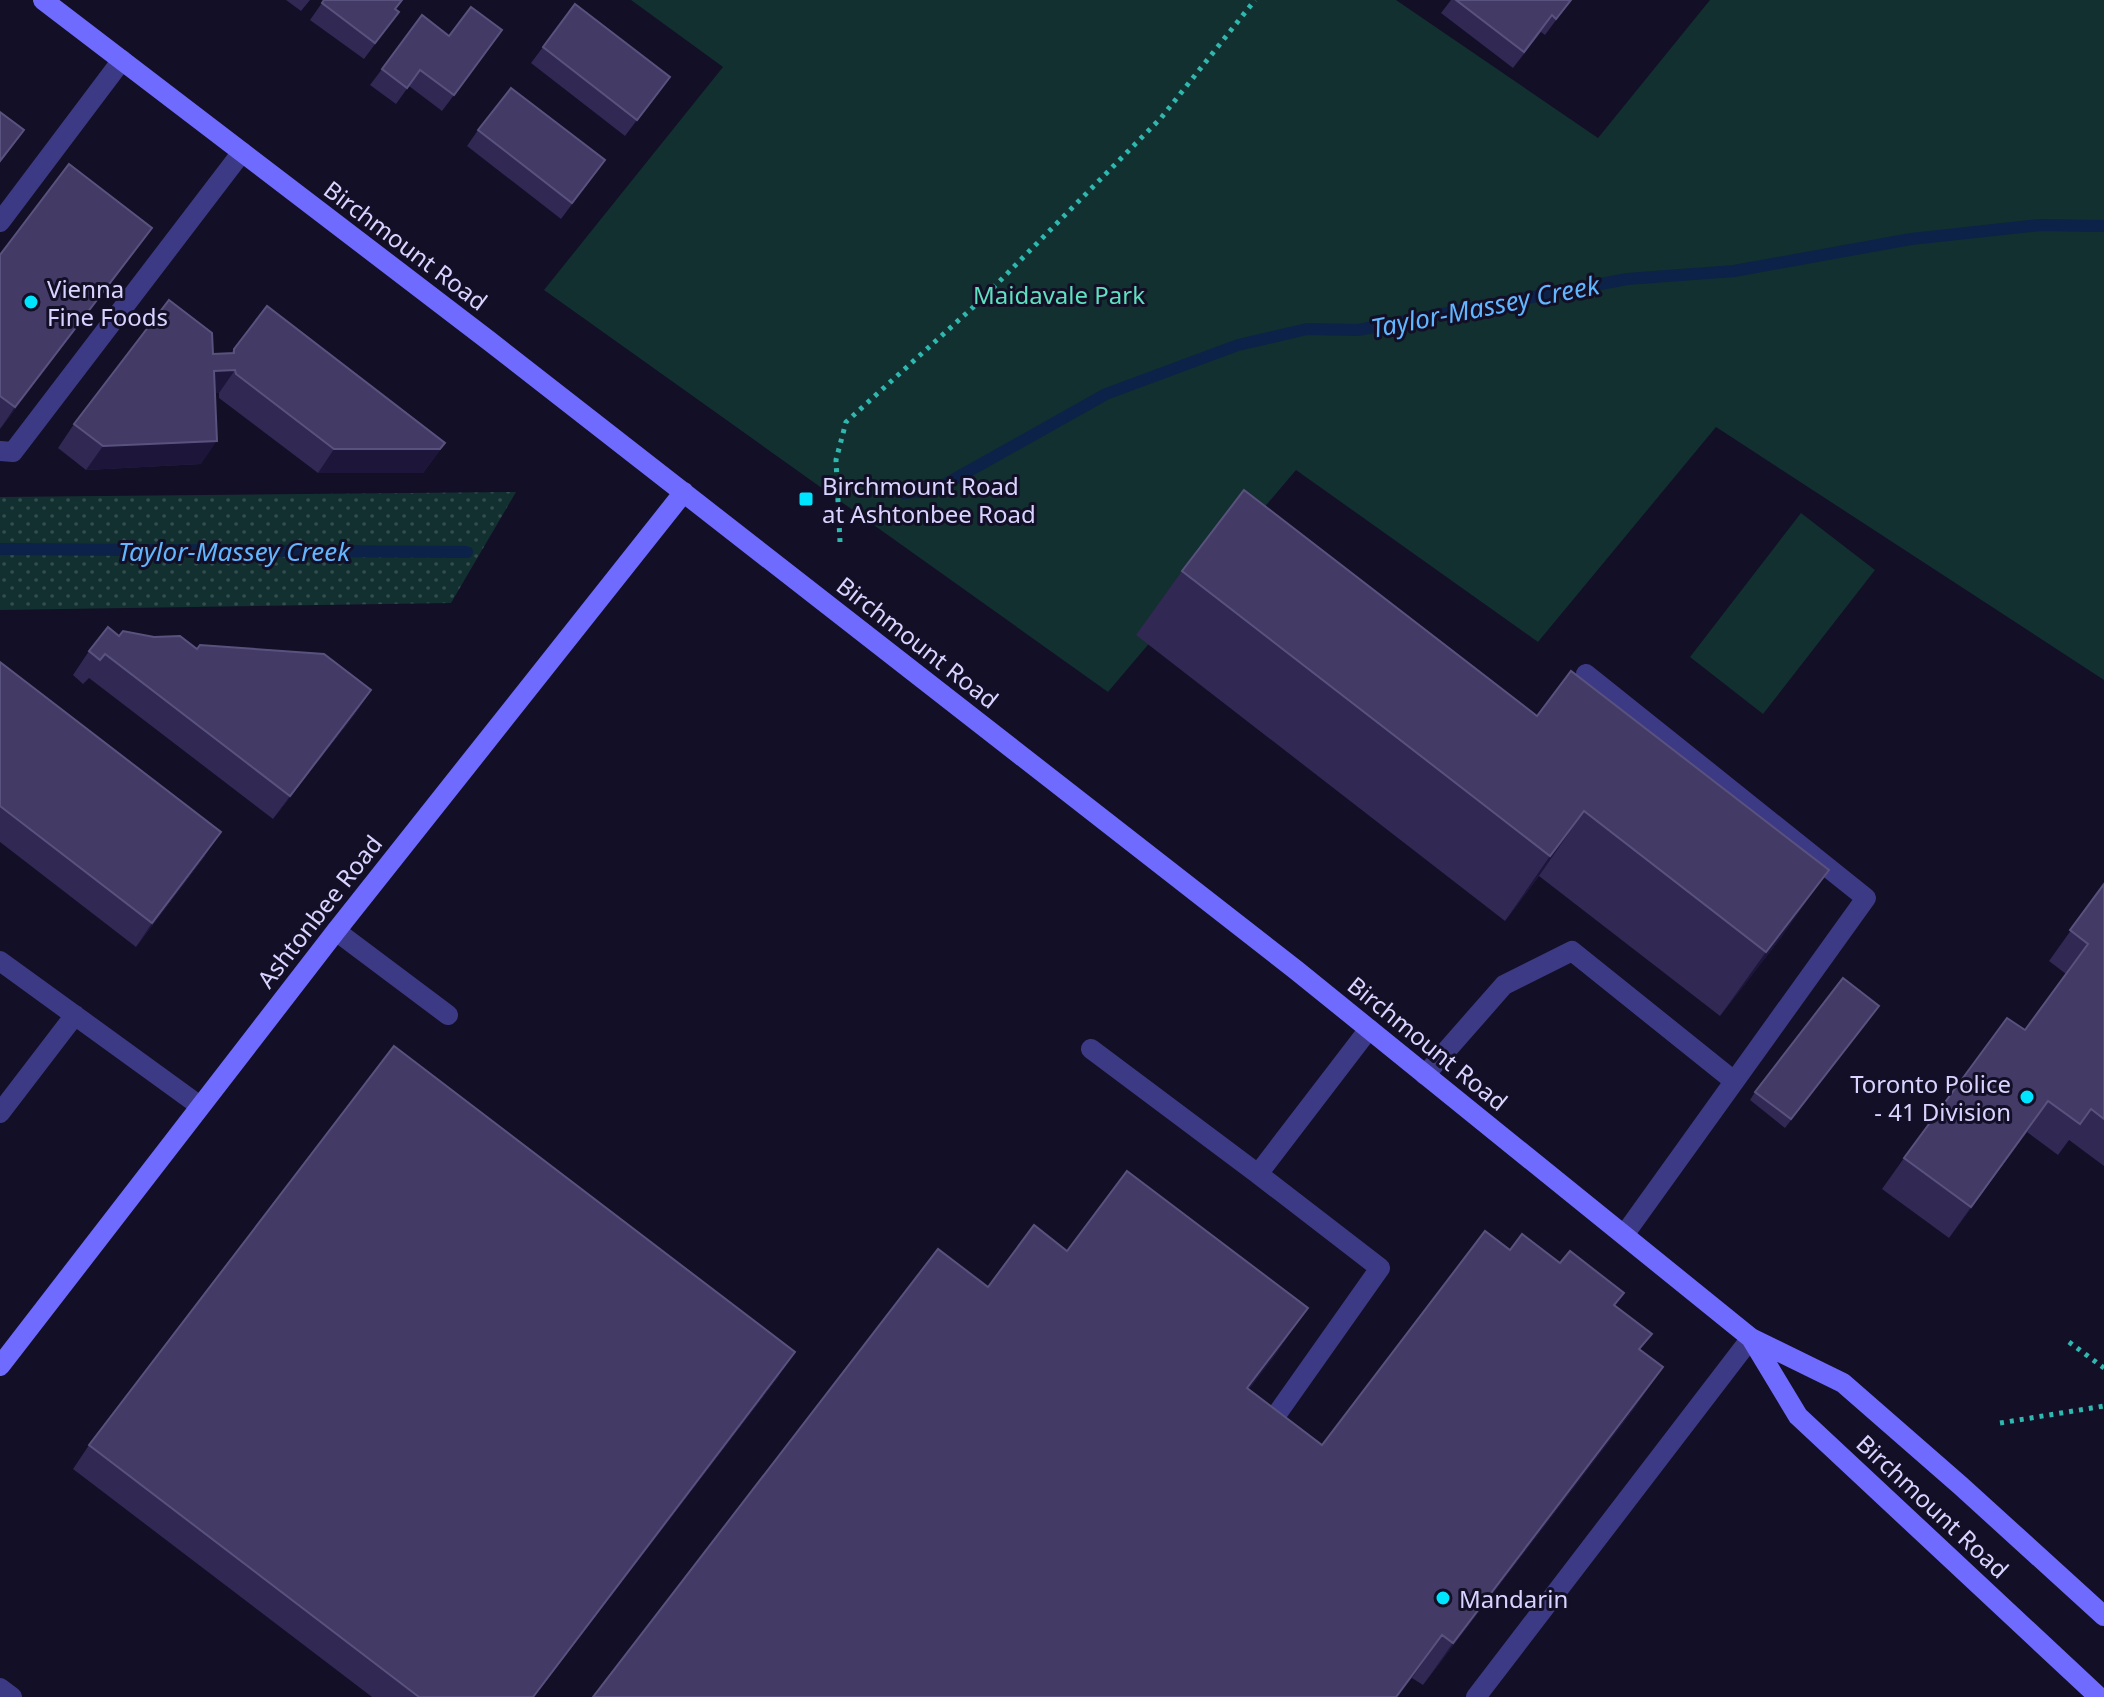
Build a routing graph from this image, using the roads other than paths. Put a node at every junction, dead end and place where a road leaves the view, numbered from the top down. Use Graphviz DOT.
graph roads {
  1 [pos="43,0"];
  2 [pos="122,60"];
  3 [pos="242,152"];
  4 [pos="0,222"];
  5 [pos="0,451"];
  6 [pos="684,492"];
  7 [pos="1586,674"];
  8 [pos="336,931"];
  9 [pos="0,961"];
  10 [pos="75,1015"];
  11 [pos="448,1015"];
  12 [pos="1369,1029"];
  13 [pos="1091,1049"];
  14 [pos="1425,1075"];
  15 [pos="1734,1081"];
  16 [pos="200,1106"];
  17 [pos="2,1107"];
  18 [pos="1258,1174"];
  19 [pos="1624,1235"];
  20 [pos="1751,1338"];
  21 [pos="0,1366"];
  22 [pos="1267,1428"];
  23 [pos="2104,1616"];
  24 [pos="0,1688"];
  25 [pos="12,1697"];
  26 [pos="1476,1697"];
  27 [pos="2099,1697"];
  1 -- 2 [label="main road, Birchmount Road"];
  2 -- 3 [label="main road, Birchmount Road"];
  2 -- 4 [label="lane"];
  3 -- 5 [label="lane"];
  3 -- 6 [label="main road, Birchmount Road"];
  6 -- 8 [label="main road, Ashtonbee Road"];
  6 -- 12 [label="main road, Birchmount Road"];
  7 -- 15 [label="lane"];
  8 -- 11 [label="lane"];
  8 -- 16 [label="main road, Ashtonbee Road"];
  9 -- 10 [label="lane"];
  10 -- 16 [label="lane"];
  10 -- 17 [label="lane"];
  12 -- 14 [label="main road, Birchmount Road"];
  12 -- 18 [label="lane"];
  13 -- 18 [label="lane"];
  14 -- 15 [label="lane"];
  14 -- 19 [label="main road, Birchmount Road"];
  15 -- 19 [label="lane"];
  16 -- 21 [label="main road, Ashtonbee Road"];
  18 -- 22 [label="lane"];
  19 -- 20 [label="main road, Birchmount Road"];
  20 -- 23 [label="main road, Birchmount Road"];
  20 -- 26 [label="lane"];
  20 -- 27 [label="main road, Birchmount Road"];
  24 -- 25 [label="lane"];
}
